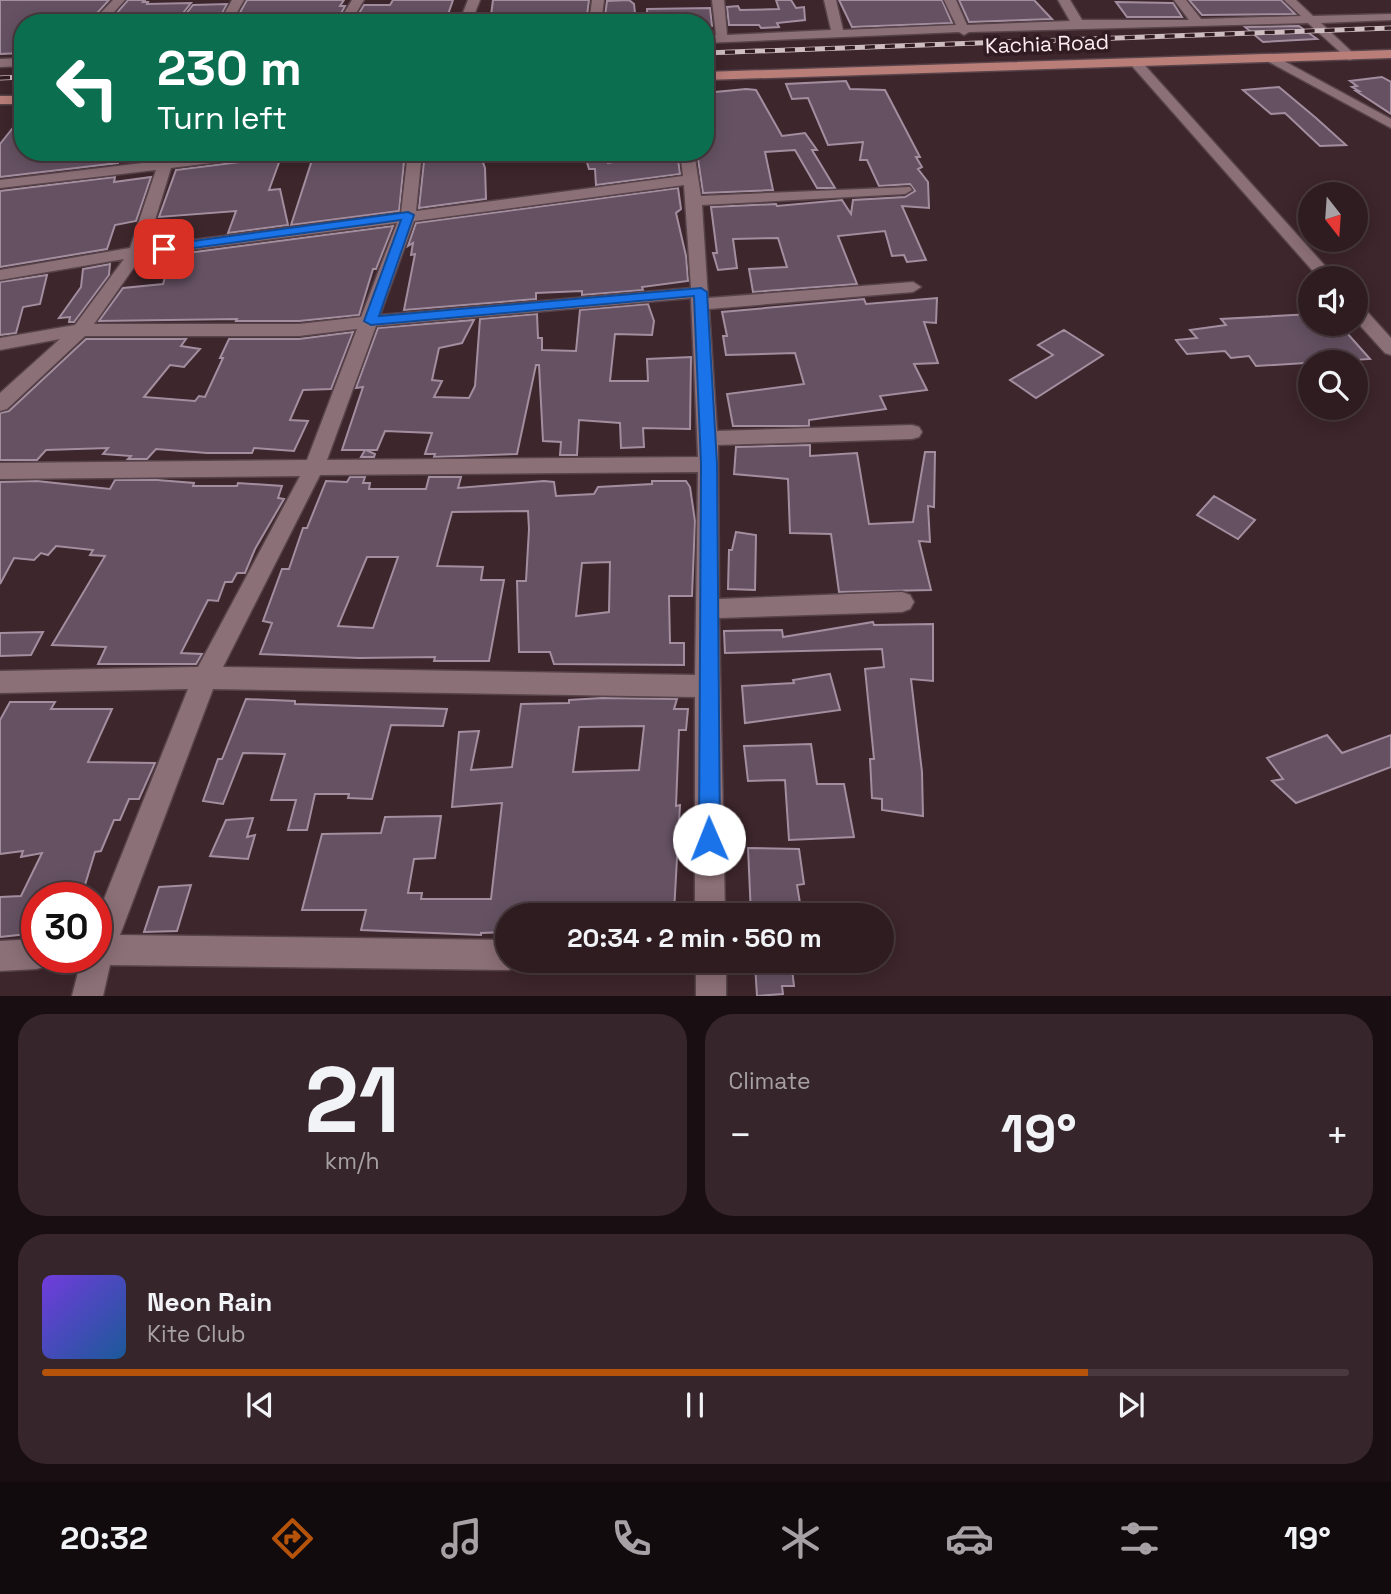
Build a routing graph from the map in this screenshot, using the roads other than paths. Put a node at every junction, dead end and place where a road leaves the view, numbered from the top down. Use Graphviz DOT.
graph roads {
  1 [pos="118,0"];
  2 [pos="718,0"];
  3 [pos="830,0"];
  4 [pos="950,0"];
  5 [pos="1064,0"];
  6 [pos="1180,0"];
  7 [pos="1290,0"];
  8 [pos="105,14"];
  9 [pos="1391,17"];
  10 [pos="1308,20"];
  11 [pos="1198,23"];
  12 [pos="1078,24"];
  13 [pos="964,31"];
  14 [pos="838,34"];
  15 [pos="714,39"];
  16 [pos="722,39"];
  17 [pos="1391,54"];
  18 [pos="1349,56"];
  19 [pos="1271,58"];
  20 [pos="1136,62"];
  21 [pos="714,76"];
  22 [pos="1391,124"];
  23 [pos="147,161"];
  24 [pos="165,161"];
  25 [pos="414,161"];
  26 [pos="688,161"];
  27 [pos="689,180"];
  28 [pos="0,184"];
  29 [pos="905,190"];
  30 [pos="694,201"];
  31 [pos="408,215"];
  32 [pos="137,253"];
  33 [pos="1317,266"];
  34 [pos="0,275"];
  35 [pos="913,286"];
  36 [pos="701,298"];
  37 [pos="371,321"];
  38 [pos="1368,323"];
  39 [pos="81,330"];
  40 [pos="0,344"];
  41 [pos="1391,349"];
  42 [pos="0,404"];
  43 [pos="912,432"];
  44 [pos="708,438"];
  45 [pos="709,464"];
  46 [pos="314,468"];
  47 [pos="0,471"];
  48 [pos="902,601"];
  49 [pos="708,609"];
  50 [pos="205,678"];
  51 [pos="0,682"];
  52 [pos="707,685"];
  53 [pos="710,903"];
  54 [pos="112,914"];
  55 [pos="112,950"];
  56 [pos="21,955"];
  57 [pos="495,955"];
  58 [pos="0,956"];
  59 [pos="92,973"];
  60 [pos="711,973"];
  61 [pos="87,996"];
  62 [pos="711,996"];
  1 -- 8 [label="street"];
  2 -- 16 [label="street"];
  3 -- 14 [label="street"];
  4 -- 13 [label="street"];
  5 -- 12 [label="street"];
  6 -- 11 [label="street"];
  7 -- 10 [label="street"];
  9 -- 10 [label="street"];
  10 -- 11 [label="street"];
  10 -- 18 [label="street"];
  11 -- 12 [label="street"];
  12 -- 13 [label="street"];
  13 -- 14 [label="street"];
  14 -- 16 [label="street"];
  15 -- 16 [label="street"];
  17 -- 18 [label="main road, Kachia Road"];
  18 -- 19 [label="main road, Kachia Road"];
  19 -- 20 [label="main road, Kachia Road"];
  19 -- 22 [label="street"];
  20 -- 21 [label="main road, Kachia Road"];
  20 -- 33 [label="street"];
  23 -- 28 [label="street"];
  24 -- 32 [label="street"];
  25 -- 31 [label="street"];
  26 -- 27 [label="street"];
  27 -- 30 [label="street"];
  27 -- 31 [label="street"];
  29 -- 30 [label="street"];
  30 -- 36 [label="street"];
  31 -- 32 [label="street"];
  31 -- 37 [label="street"];
  32 -- 34 [label="street"];
  32 -- 39 [label="street"];
  35 -- 36 [label="street"];
  36 -- 37 [label="street"];
  36 -- 44 [label="street"];
  37 -- 39 [label="street"];
  37 -- 46 [label="street"];
  38 -- 41 [label="street"];
  39 -- 40 [label="street"];
  39 -- 42 [label="street"];
  43 -- 44 [label="street"];
  44 -- 45 [label="street"];
  45 -- 46 [label="street"];
  45 -- 49 [label="street"];
  46 -- 47 [label="street"];
  46 -- 50 [label="street"];
  48 -- 49 [label="street"];
  49 -- 52 [label="street"];
  50 -- 51 [label="street"];
  50 -- 52 [label="street"];
  50 -- 54 [label="street"];
  52 -- 53 [label="street"];
  55 -- 57 [label="street"];
  56 -- 58 [label="street"];
  59 -- 61 [label="street"];
  60 -- 62 [label="street"];
}
